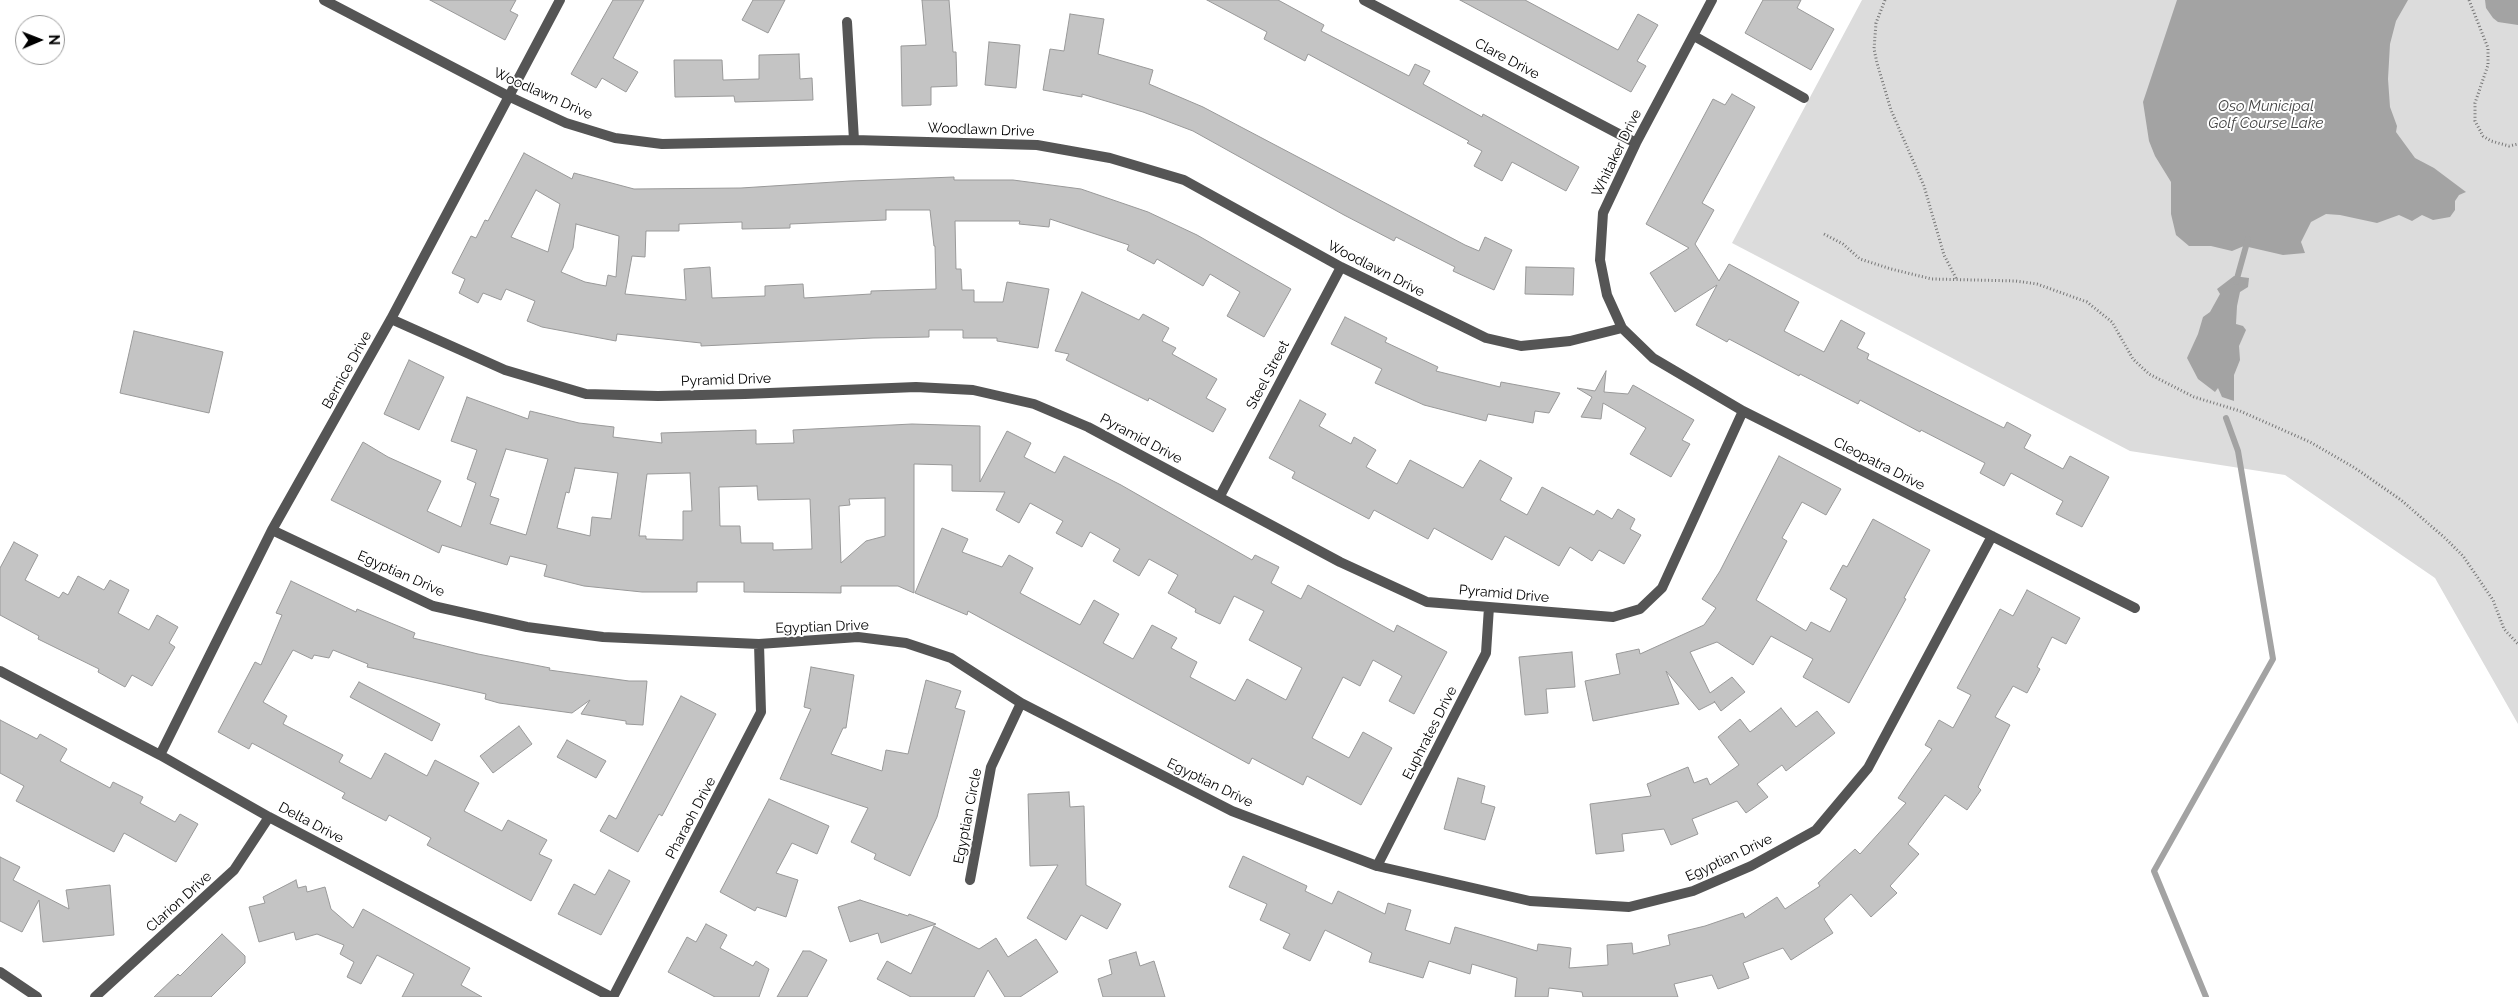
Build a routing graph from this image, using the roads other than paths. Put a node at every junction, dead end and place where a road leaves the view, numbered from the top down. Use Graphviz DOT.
graph roads {
  1 [pos="324,0"];
  2 [pos="560,0"];
  3 [pos="1364,0"];
  4 [pos="1712,0"];
  5 [pos="847,22"];
  6 [pos="1694,36"];
  7 [pos="508,96"];
  8 [pos="1804,98"];
  9 [pos="854,140"];
  10 [pos="1636,143"];
  11 [pos="1341,267"];
  12 [pos="391,319"];
  13 [pos="1622,328"];
  14 [pos="1743,411"];
  15 [pos="1220,496"];
  16 [pos="272,530"];
  17 [pos="1992,536"];
  18 [pos="1489,607"];
  19 [pos="2135,608"];
  20 [pos="759,644"];
  21 [pos="0,671"];
  22 [pos="1021,703"];
  23 [pos="160,755"];
  24 [pos="270,817"];
  25 [pos="1377,866"];
  26 [pos="970,880"];
  27 [pos="0,972"];
  28 [pos="37,997"];
  29 [pos="95,997"];
  30 [pos="612,997"];
  1 -- 7 [label="street, Woodlawn Drive"];
  2 -- 7 [label="street, Bernice Drive"];
  3 -- 10 [label="street, Clare Drive"];
  4 -- 6 [label="street, Whitaker Drive"];
  5 -- 9 [label="street"];
  6 -- 8 [label="street"];
  6 -- 10 [label="street, Whitaker Drive"];
  7 -- 9 [label="street, Woodlawn Drive"];
  7 -- 12 [label="street, Bernice Drive"];
  9 -- 11 [label="street, Woodlawn Drive"];
  10 -- 13 [label="street, Whitaker Drive"];
  11 -- 13 [label="street, Woodlawn Drive"];
  11 -- 15 [label="street, Steel Street"];
  12 -- 15 [label="street, Pyramid Drive"];
  12 -- 16 [label="street, Bernice Drive"];
  13 -- 14 [label="street, Cleopatra Drive"];
  14 -- 17 [label="street, Cleopatra Drive"];
  14 -- 18 [label="street, Pyramid Drive"];
  15 -- 18 [label="street, Pyramid Drive"];
  16 -- 20 [label="street, Egyptian Drive"];
  16 -- 23 [label="street, Bernice Drive"];
  17 -- 19 [label="street, Cleopatra Drive"];
  17 -- 25 [label="street, Egyptian Drive"];
  18 -- 25 [label="street, Euphrates Drive"];
  20 -- 22 [label="street, Egyptian Drive"];
  20 -- 30 [label="street, Pharaoh Drive"];
  21 -- 23 [label="street, Delta Drive"];
  22 -- 25 [label="street, Egyptian Drive"];
  22 -- 26 [label="street, Egyptian Circle"];
  23 -- 24 [label="street, Delta Drive"];
  24 -- 29 [label="street, Clarion Drive"];
  24 -- 30 [label="street, Delta Drive"];
  27 -- 28 [label="street"];
}
